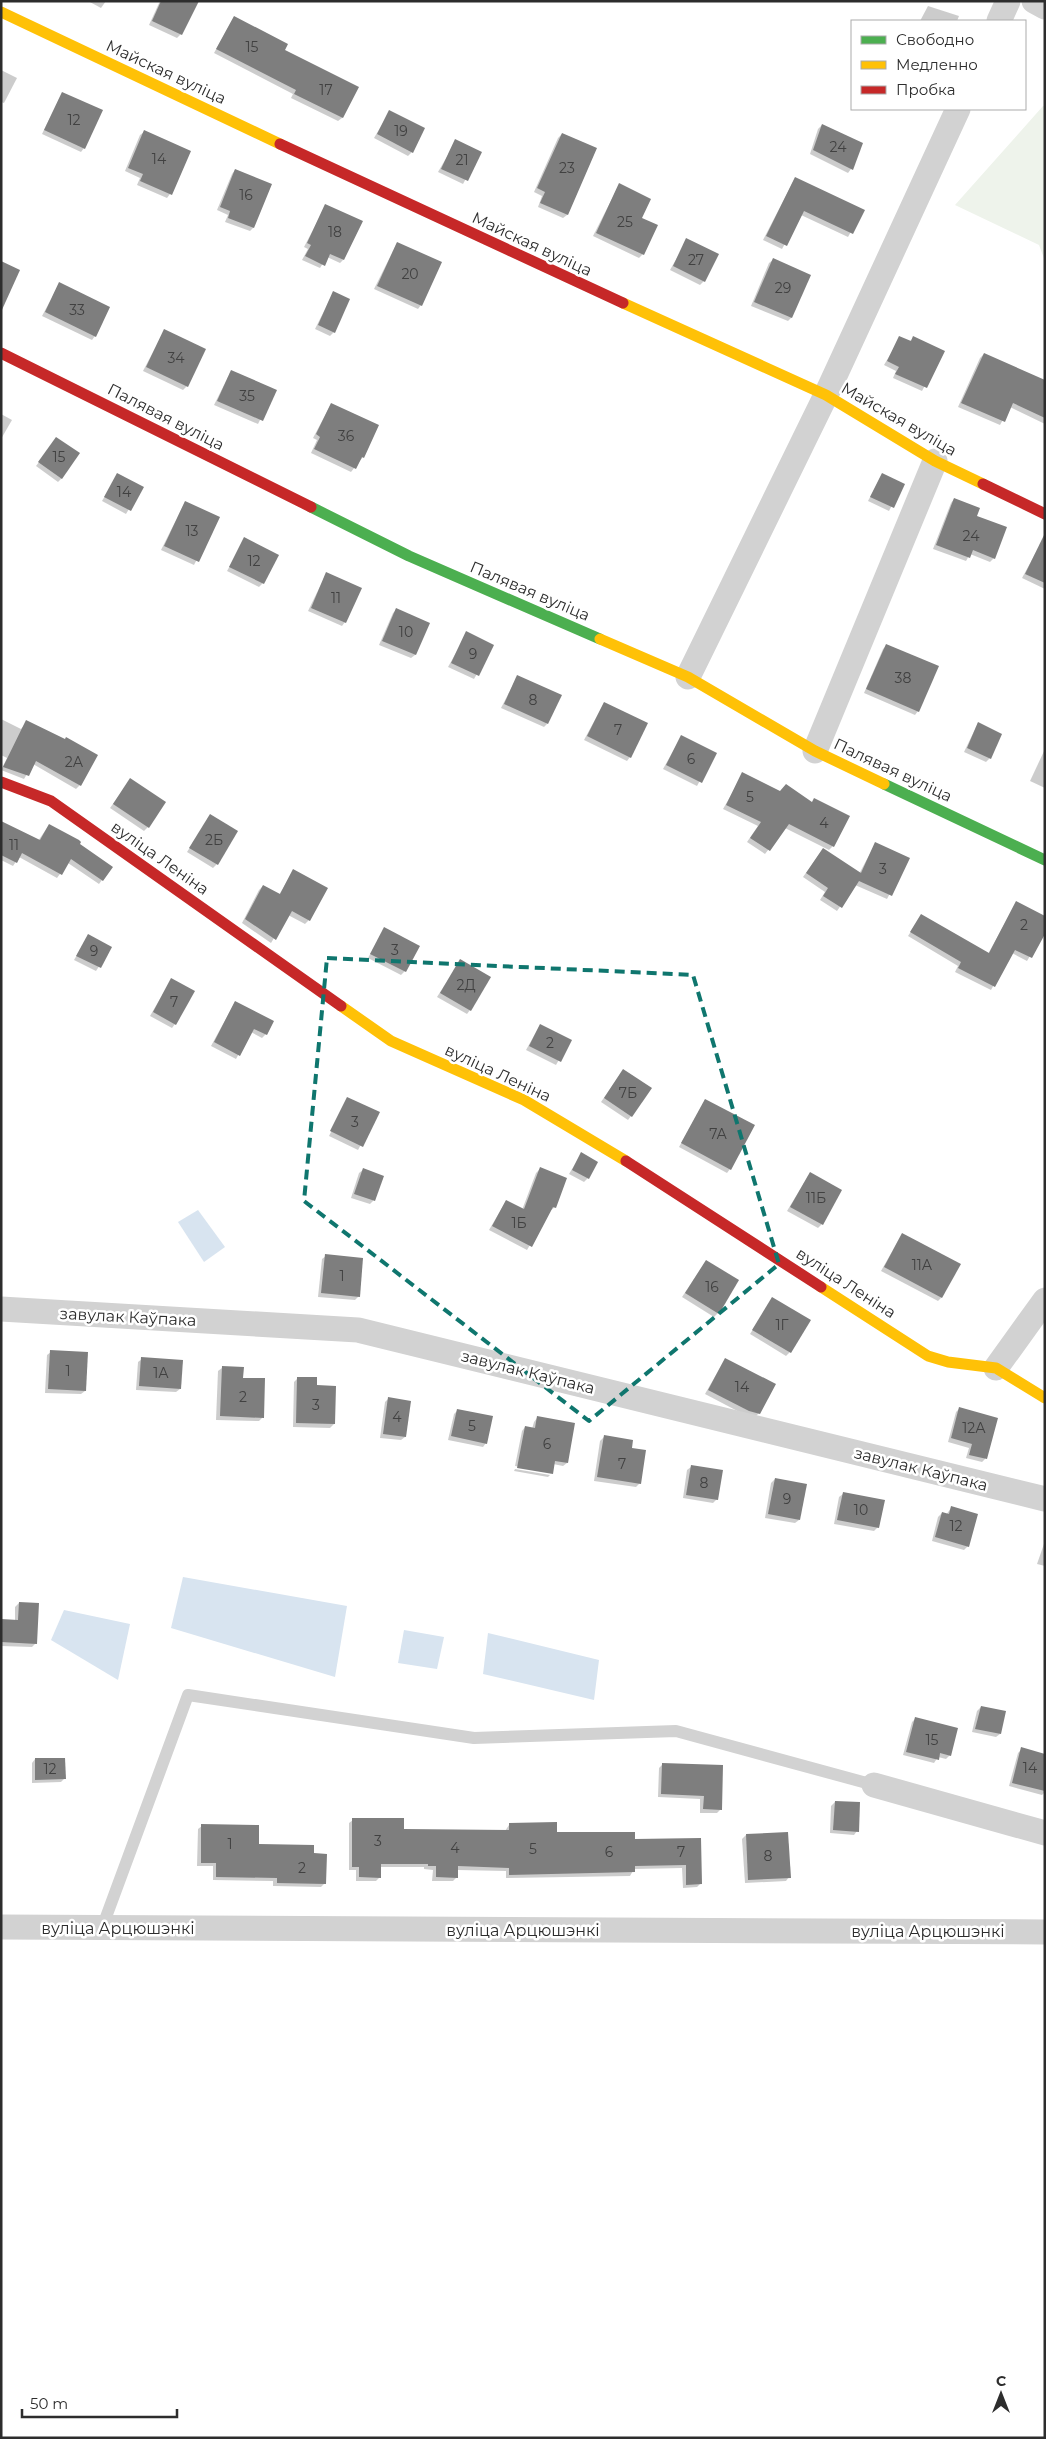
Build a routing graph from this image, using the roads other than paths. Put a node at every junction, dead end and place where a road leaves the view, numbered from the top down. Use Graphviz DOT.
graph roads {
  1 [pos="1008,1"];
  2 [pos="1034,1"];
  3 [pos="1045,7"];
  4 [pos="1,12"];
  5 [pos="999,20"];
  6 [pos="958,110"];
  7 [pos="1,353"];
  8 [pos="826,395"];
  9 [pos="935,461"];
  10 [pos="1045,514"];
  11 [pos="688,677"];
  12 [pos="815,751"];
  13 [pos="1,782"];
  14 [pos="1045,860"];
  15 [pos="1045,1300"];
  16 [pos="1,1309"];
  17 [pos="996,1368"];
  18 [pos="1045,1398"];
  19 [pos="1045,1499"];
  20 [pos="874,1785"];
  21 [pos="1045,1833"];
  22 [pos="1,1926"];
  23 [pos="102,1928"];
  24 [pos="1045,1932"];
  1 -- 5 [label="street"];
  2 -- 3 [label="street"];
  4 -- 8 [label="street, Майская вуліца"];
  6 -- 8 [label="street"];
  7 -- 11 [label="street, Палявая вуліца"];
  8 -- 9 [label="street, Майская вуліца"];
  8 -- 11 [label="street"];
  9 -- 10 [label="street, Майская вуліца"];
  9 -- 12 [label="street"];
  11 -- 12 [label="street, Палявая вуліца"];
  12 -- 14 [label="street, Палявая вуліца"];
  13 -- 17 [label="street, вуліца Леніна"];
  15 -- 17 [label="street"];
  16 -- 19 [label="street, завулак Каўпака"];
  17 -- 18 [label="street, вуліца Леніна"];
  20 -- 21 [label="street"];
  20 -- 23 [label="lane"];
  22 -- 23 [label="street, вуліца Арцюшэнкі"];
  23 -- 24 [label="street, вуліца Арцюшэнкі"];
}
